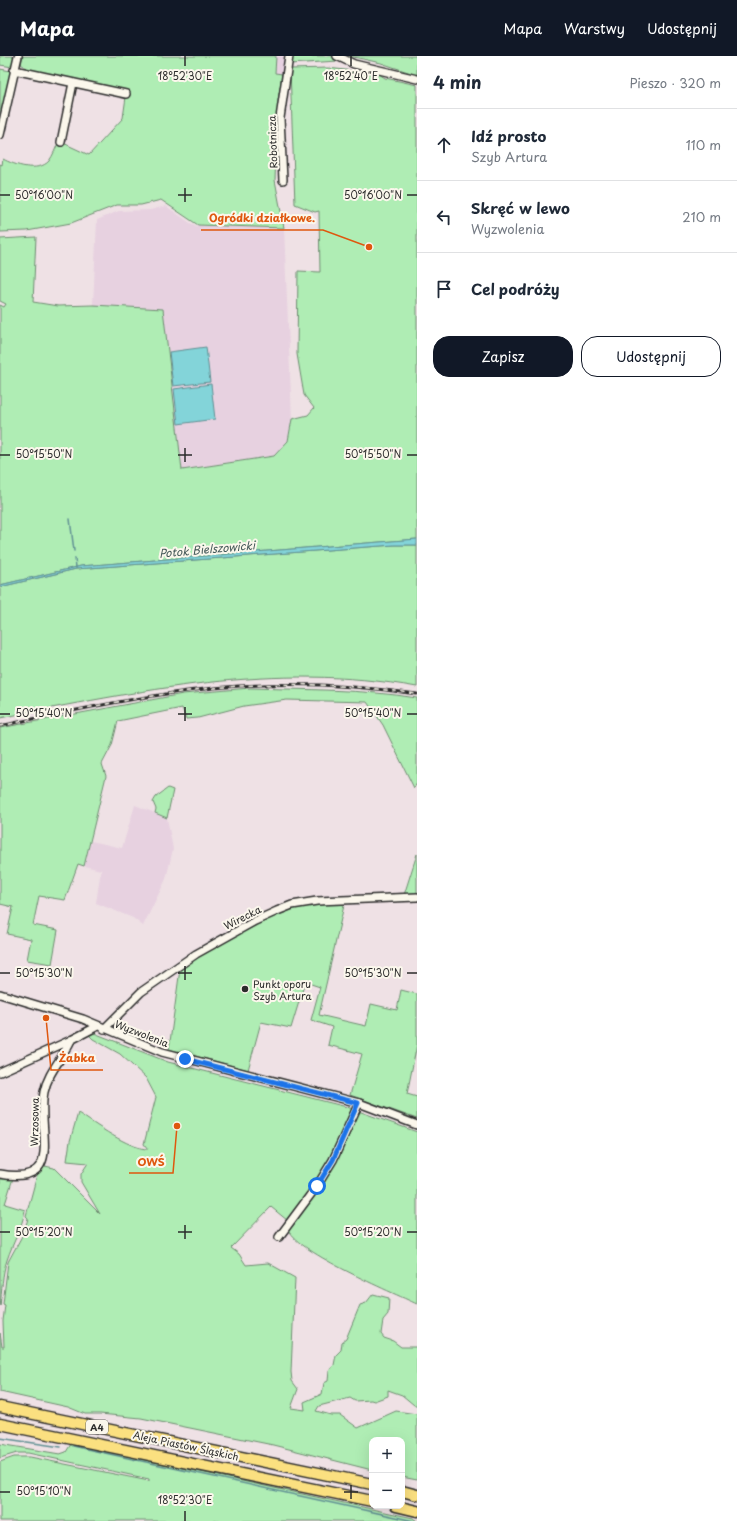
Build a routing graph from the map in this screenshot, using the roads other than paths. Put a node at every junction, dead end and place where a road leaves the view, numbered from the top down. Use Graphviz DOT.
graph roads {
  1 [pos="18,56"];
  2 [pos="289,56"];
  3 [pos="338,56"];
  4 [pos="14,70"];
  5 [pos="417,79"];
  6 [pos="73,83"];
  7 [pos="126,94"];
  8 [pos="0,135"];
  9 [pos="61,142"];
  10 [pos="283,180"];
  11 [pos="417,897"];
  12 [pos="0,994"];
  13 [pos="101,1027"];
  14 [pos="71,1040"];
  15 [pos="0,1072"];
  16 [pos="358,1103"];
  17 [pos="417,1125"];
  18 [pos="0,1174"];
  19 [pos="279,1237"];
  20 [pos="0,1407"];
  21 [pos="0,1424"];
  22 [pos="369,1483"];
  23 [pos="405,1492"];
  24 [pos="417,1495"];
  25 [pos="369,1500"];
  26 [pos="405,1508"];
  27 [pos="417,1511"];
  1 -- 4 [label="street"];
  2 -- 10 [label="street, Robotnicza"];
  3 -- 5 [label="street"];
  4 -- 6 [label="street"];
  4 -- 8 [label="street"];
  6 -- 7 [label="street"];
  6 -- 9 [label="street"];
  11 -- 13 [label="street, Wirecka"];
  12 -- 13 [label="street, Wyzwolenia"];
  13 -- 14 [label="street, Wirecka"];
  13 -- 16 [label="street, Wyzwolenia"];
  14 -- 15 [label="street, Wirecka"];
  14 -- 18 [label="street, Wrzosowa"];
  16 -- 17 [label="street, Wyzwolenia"];
  16 -- 19 [label="street"];
  20 -- 22 [label="highway, Aleja Piastów Śląskich / A4"];
  21 -- 25 [label="highway, Aleja Piastów Śląskich / A4"];
  23 -- 24 [label="highway"];
  26 -- 27 [label="highway"];
}
